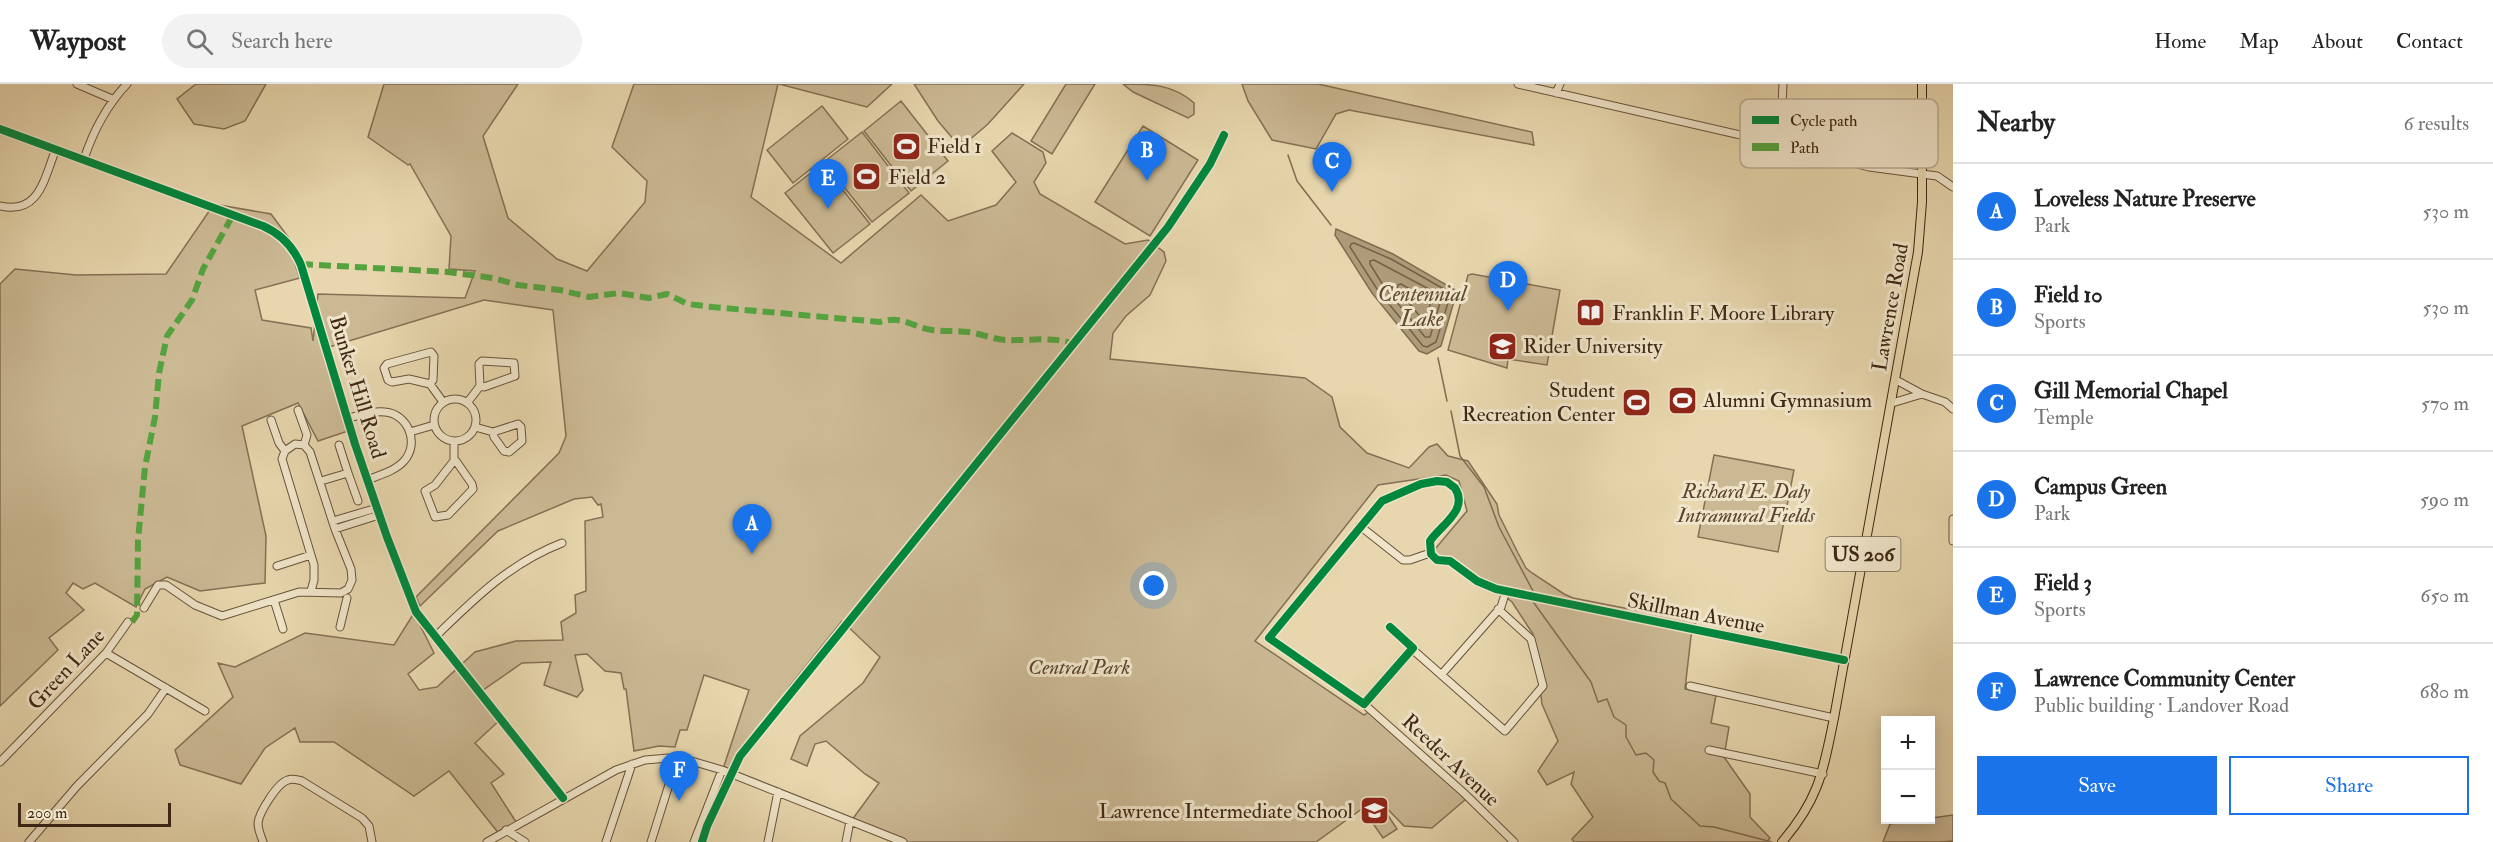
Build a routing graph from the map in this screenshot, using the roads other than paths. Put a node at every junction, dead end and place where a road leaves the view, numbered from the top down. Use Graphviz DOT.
graph roads {
  1 [pos="77,84"];
  2 [pos="127,84"];
  3 [pos="1518,84"];
  4 [pos="1560,84"];
  5 [pos="1783,84"];
  6 [pos="1922,84"];
  7 [pos="1557,93"];
  8 [pos="112,99"];
  9 [pos="1782,99"];
  10 [pos="1922,99"];
  11 [pos="0,129"];
  12 [pos="1740,135"];
  13 [pos="56,149"];
  14 [pos="84,159"];
  15 [pos="1875,168"];
  16 [pos="1923,168"];
  17 [pos="1923,176"];
  18 [pos="1953,187"];
  19 [pos="0,206"];
  20 [pos="1896,380"];
  21 [pos="430,384"];
  22 [pos="480,386"];
  23 [pos="1922,394"];
  24 [pos="443,402"];
  25 [pos="468,403"];
  26 [pos="1892,403"];
  27 [pos="1953,409"];
  28 [pos="298,410"];
  29 [pos="348,418"];
  30 [pos="271,420"];
  31 [pos="434,425"];
  32 [pos="475,427"];
  33 [pos="411,432"];
  34 [pos="493,432"];
  35 [pos="454,441"];
  36 [pos="339,445"];
  37 [pos="304,446"];
  38 [pos="285,451"];
  39 [pos="454,461"];
  40 [pos="348,473"];
  41 [pos="368,480"];
  42 [pos="321,481"];
  43 [pos="358,501"];
  44 [pos="378,512"];
  45 [pos="1953,519"];
  46 [pos="334,525"];
  47 [pos="1360,526"];
  48 [pos="1953,541"];
  49 [pos="562,543"];
  50 [pos="1430,553"];
  51 [pos="311,555"];
  52 [pos="278,566"];
  53 [pos="311,591"];
  54 [pos="1506,591"];
  55 [pos="347,598"];
  56 [pos="273,600"];
  57 [pos="144,608"];
  58 [pos="1498,609"];
  59 [pos="128,622"];
  60 [pos="340,627"];
  61 [pos="1390,627"];
  62 [pos="283,629"];
  63 [pos="435,637"];
  64 [pos="1412,650"];
  65 [pos="106,653"];
  66 [pos="1844,660"];
  67 [pos="1441,675"];
  68 [pos="1690,686"];
  69 [pos="166,688"];
  70 [pos="1364,704"];
  71 [pos="206,711"];
  72 [pos="1834,718"];
  73 [pos="1709,750"];
  74 [pos="676,759"];
  75 [pos="0,762"];
  76 [pos="632,764"];
  77 [pos="722,770"];
  78 [pos="1823,774"];
  79 [pos="778,792"];
  80 [pos="563,798"];
  81 [pos="850,821"];
  82 [pos="506,830"];
  83 [pos="29,842"];
  84 [pos="263,842"];
  85 [pos="372,842"];
  86 [pos="487,842"];
  87 [pos="525,842"];
  88 [pos="606,842"];
  89 [pos="651,842"];
  90 [pos="694,842"];
  91 [pos="768,842"];
  92 [pos="846,842"];
  93 [pos="903,842"];
  94 [pos="1514,842"];
  95 [pos="1782,842"];
  1 -- 8 [label="street"];
  2 -- 8 [label="street"];
  3 -- 7 [label="street"];
  4 -- 7 [label="street"];
  5 -- 9 [label="street"];
  6 -- 10 [label="main road, Lawrence Road / US 206"];
  7 -- 12 [label="street"];
  8 -- 14 [label="street"];
  11 -- 13 [label="street, Bunker Hill Road"];
  13 -- 14 [label="street, Bunker Hill Road"];
  13 -- 19 [label="street"];
  14 -- 29 [label="street, Bunker Hill Road"];
  15 -- 17 [label="street"];
  16 -- 17 [label="main road, Lawrence Road / US 206"];
  17 -- 18 [label="street"];
  17 -- 20 [label="main road, Lawrence Road / US 206"];
  20 -- 23 [label="street"];
  20 -- 26 [label="main road, Lawrence Road / US 206"];
  21 -- 21 [label="street"];
  21 -- 24 [label="street"];
  22 -- 22 [label="street"];
  22 -- 25 [label="street"];
  23 -- 26 [label="street"];
  23 -- 27 [label="street"];
  24 -- 25 [label="street"];
  24 -- 31 [label="street"];
  25 -- 32 [label="street"];
  26 -- 66 [label="main road, Lawrence Road / US 206"];
  28 -- 37 [label="street"];
  29 -- 33 [label="street"];
  29 -- 41 [label="street, Bunker Hill Road"];
  30 -- 38 [label="street"];
  31 -- 33 [label="street"];
  31 -- 35 [label="street"];
  32 -- 34 [label="street"];
  32 -- 35 [label="street"];
  33 -- 41 [label="street"];
  34 -- 34 [label="street"];
  35 -- 39 [label="street"];
  36 -- 40 [label="street"];
  37 -- 38 [label="street"];
  37 -- 42 [label="street"];
  38 -- 51 [label="street"];
  39 -- 39 [label="street"];
  40 -- 42 [label="street"];
  40 -- 43 [label="street"];
  41 -- 44 [label="street, Bunker Hill Road"];
  42 -- 46 [label="street"];
  44 -- 46 [label="street"];
  44 -- 63 [label="street, Bunker Hill Road"];
  45 -- 48 [label="street"];
  46 -- 53 [label="street"];
  47 -- 50 [label="street"];
  47 -- 50 [label="street"];
  47 -- 70 [label="street, Reeder Avenue"];
  49 -- 63 [label="street"];
  50 -- 54 [label="street, Skillman Avenue"];
  51 -- 52 [label="street"];
  51 -- 53 [label="street"];
  53 -- 56 [label="street"];
  54 -- 58 [label="street"];
  54 -- 66 [label="street, Skillman Avenue"];
  55 -- 60 [label="street"];
  56 -- 57 [label="street"];
  56 -- 62 [label="street"];
  58 -- 67 [label="street"];
  58 -- 67 [label="street"];
  59 -- 65 [label="street, Green Lane"];
  61 -- 64 [label="street"];
  63 -- 80 [label="street, Bunker Hill Road"];
  64 -- 67 [label="street"];
  64 -- 70 [label="street"];
  65 -- 69 [label="street"];
  65 -- 75 [label="street, Green Lane"];
  66 -- 72 [label="main road, Lawrence Road / US 206"];
  68 -- 72 [label="street"];
  69 -- 71 [label="street"];
  69 -- 83 [label="street"];
  70 -- 94 [label="street, Reeder Avenue"];
  72 -- 78 [label="main road, Lawrence Road / US 206"];
  73 -- 78 [label="street"];
  74 -- 76 [label="street"];
  74 -- 77 [label="street"];
  74 -- 89 [label="street"];
  76 -- 80 [label="street"];
  76 -- 88 [label="street"];
  77 -- 79 [label="street"];
  77 -- 90 [label="street"];
  78 -- 95 [label="main road, Lawrence Road / US 206"];
  79 -- 81 [label="street"];
  79 -- 91 [label="street"];
  80 -- 82 [label="street"];
  81 -- 92 [label="street"];
  81 -- 93 [label="street"];
  82 -- 86 [label="street"];
  82 -- 87 [label="street"];
  84 -- 85 [label="street"];
}
